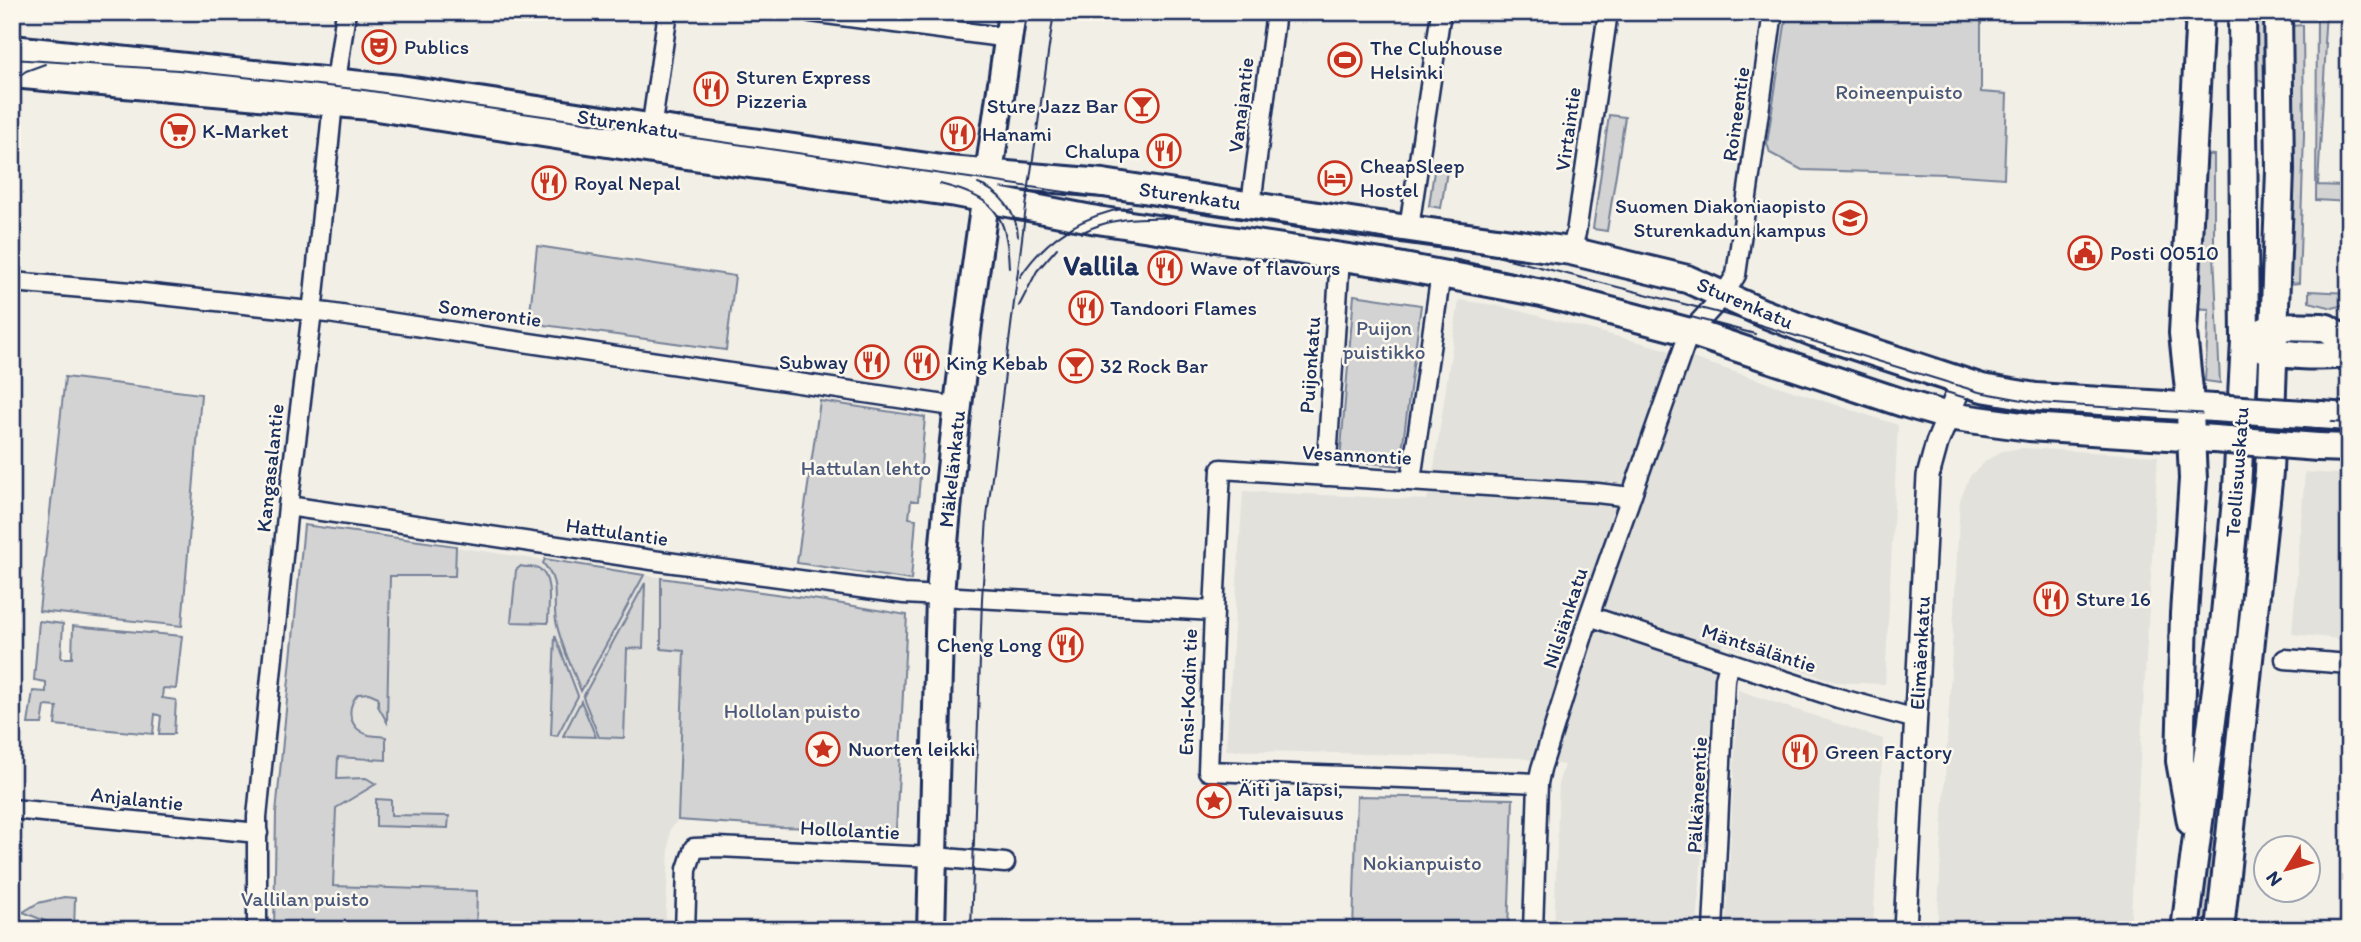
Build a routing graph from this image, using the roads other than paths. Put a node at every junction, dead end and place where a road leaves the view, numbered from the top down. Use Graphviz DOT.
graph roads {
  1 [pos="346,12"];
  2 [pos="668,12"];
  3 [pos="811,12"];
  4 [pos="1276,12"];
  5 [pos="1441,12"];
  6 [pos="1608,12"];
  7 [pos="1773,12"];
  8 [pos="2200,12"];
  9 [pos="2242,12"];
  10 [pos="2278,12"];
  11 [pos="1011,25"];
  12 [pos="12,49"];
  13 [pos="12,74"];
  14 [pos="334,92"];
  15 [pos="650,138"];
  16 [pos="986,186"];
  17 [pos="1251,205"];
  18 [pos="1409,228"];
  19 [pos="1572,251"];
  20 [pos="1340,257"];
  21 [pos="1441,273"];
  22 [pos="12,282"];
  23 [pos="1723,296"];
  24 [pos="312,311"];
  25 [pos="2275,326"];
  26 [pos="1690,332"];
  27 [pos="2245,341"];
  28 [pos="2349,342"];
  29 [pos="2274,353"];
  30 [pos="2349,354"];
  31 [pos="1962,382"];
  32 [pos="958,407"];
  33 [pos="2202,408"];
  34 [pos="1948,416"];
  35 [pos="2349,417"];
  36 [pos="2202,438"];
  37 [pos="2349,448"];
  38 [pos="1326,476"];
  39 [pos="1411,480"];
  40 [pos="1631,497"];
  41 [pos="288,506"];
  42 [pos="940,597"];
  43 [pos="1013,601"];
  44 [pos="1214,611"];
  45 [pos="1589,616"];
  46 [pos="2286,659"];
  47 [pos="1729,663"];
  48 [pos="2349,664"];
  49 [pos="1916,719"];
  50 [pos="1538,783"];
  51 [pos="12,808"];
  52 [pos="258,833"];
  53 [pos="2196,848"];
  54 [pos="934,857"];
  55 [pos="1005,863"];
  56 [pos="257,930"];
  57 [pos="685,930"];
  58 [pos="931,930"];
  59 [pos="1533,930"];
  60 [pos="1713,930"];
  61 [pos="1905,930"];
  62 [pos="2185,930"];
  63 [pos="2220,930"];
  1 -- 14 [label="street, Kangasalantie"];
  2 -- 15 [label="street"];
  3 -- 11 [label="street"];
  4 -- 17 [label="street, Vanajantie"];
  5 -- 18 [label="street"];
  6 -- 19 [label="street, Virtaintie"];
  7 -- 23 [label="street, Roineentie"];
  8 -- 33 [label="main road"];
  9 -- 27 [label="main road, Teollisuuskatu"];
  10 -- 25 [label="main road, Teollisuuskatu"];
  11 -- 16 [label="main road, Mäkelänkatu"];
  12 -- 14 [label="main road, Sturenkatu"];
  13 -- 14 [label="main road, Sturenkatu"];
  14 -- 15 [label="main road, Sturenkatu"];
  14 -- 24 [label="street, Kangasalantie"];
  15 -- 16 [label="main road, Sturenkatu"];
  16 -- 17 [label="main road, Sturenkatu"];
  16 -- 20 [label="main road, Sturenkatu"];
  16 -- 32 [label="main road, Mäkelänkatu"];
  17 -- 18 [label="main road, Sturenkatu"];
  18 -- 19 [label="main road, Sturenkatu"];
  19 -- 23 [label="main road, Sturenkatu"];
  20 -- 21 [label="main road, Sturenkatu"];
  20 -- 38 [label="street, Puijonkatu"];
  21 -- 26 [label="main road, Sturenkatu"];
  21 -- 39 [label="street"];
  22 -- 24 [label="street, Somerontie"];
  23 -- 26 [label="street, Roineentie"];
  23 -- 31 [label="main road, Sturenkatu"];
  24 -- 32 [label="street, Somerontie"];
  24 -- 41 [label="street, Kangasalantie"];
  25 -- 27 [label="main road"];
  25 -- 28 [label="main road"];
  25 -- 29 [label="main road, Teollisuuskatu"];
  26 -- 34 [label="main road, Sturenkatu"];
  26 -- 40 [label="street, Nilsiänkatu"];
  27 -- 29 [label="main road"];
  27 -- 53 [label="main road, Teollisuuskatu"];
  29 -- 30 [label="main road"];
  29 -- 63 [label="main road, Teollisuuskatu"];
  31 -- 33 [label="main road, Sturenkatu"];
  31 -- 34 [label="street, Elimäenkatu"];
  32 -- 42 [label="main road, Mäkelänkatu"];
  33 -- 35 [label="main road, Sturenkatu, bridge"];
  33 -- 36 [label="main road"];
  34 -- 36 [label="main road, Sturenkatu"];
  34 -- 49 [label="street, Elimäenkatu"];
  36 -- 37 [label="main road, Sturenkatu, bridge"];
  36 -- 53 [label="main road"];
  38 -- 39 [label="street, Vesannontie"];
  38 -- 44 [label="street, Vesannontie"];
  39 -- 40 [label="street, Vesannontie"];
  40 -- 45 [label="street, Nilsiänkatu"];
  41 -- 42 [label="street, Hattulantie"];
  41 -- 52 [label="street, Kangasalantie"];
  42 -- 43 [label="street, Hattulantie"];
  42 -- 54 [label="main road, Mäkelänkatu"];
  43 -- 44 [label="street, Ensi-Kodin tie"];
  44 -- 50 [label="street, Ensi-Kodin tie"];
  45 -- 47 [label="street, Mäntsäläntie"];
  45 -- 50 [label="street, Nilsiänkatu"];
  46 -- 48 [label="street"];
  47 -- 49 [label="street, Mäntsäläntie"];
  47 -- 60 [label="street, Pälkäneentie"];
  49 -- 61 [label="street, Elimäenkatu"];
  50 -- 59 [label="street, Nilsiänkatu"];
  51 -- 52 [label="street, Anjalantie"];
  52 -- 56 [label="street, Kangasalantie"];
  53 -- 62 [label="main road, Teollisuuskatu"];
  54 -- 55 [label="street, Hollolantie"];
  54 -- 57 [label="street, Hollolantie"];
  54 -- 58 [label="main road, Mäkelänkatu"];
}
